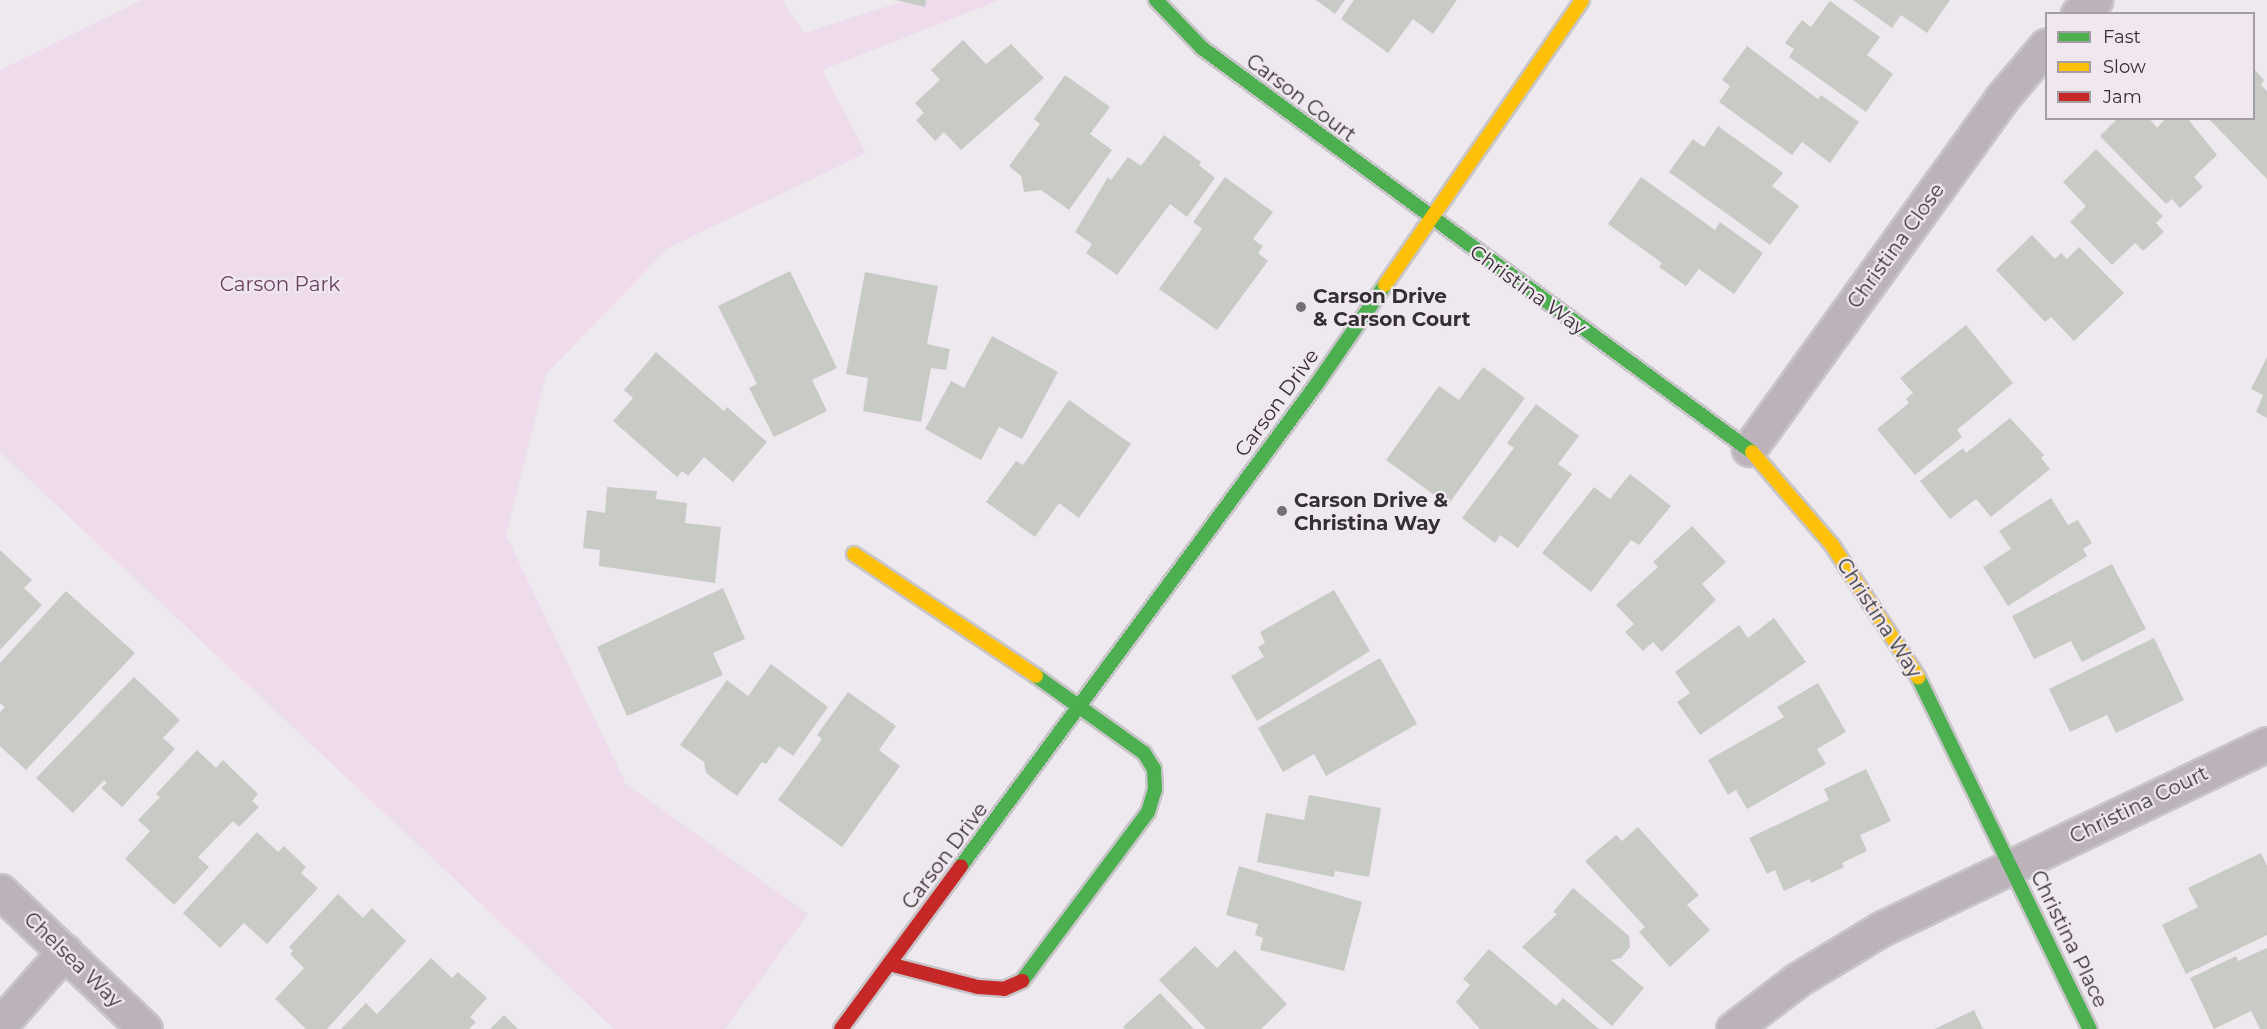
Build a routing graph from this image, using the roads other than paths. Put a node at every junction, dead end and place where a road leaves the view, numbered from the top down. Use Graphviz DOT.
graph roads {
  1 [pos="1156,0"];
  2 [pos="1582,0"];
  3 [pos="2095,0"];
  4 [pos="2080,12"];
  5 [pos="2045,47"];
  6 [pos="1430,219"];
  7 [pos="1749,449"];
  8 [pos="854,554"];
  9 [pos="1080,706"];
  10 [pos="2267,744"];
  11 [pos="2012,867"];
  12 [pos="0,891"];
  13 [pos="65,951"];
  14 [pos="890,963"];
  15 [pos="0,1025"];
  16 [pos="145,1029"];
  17 [pos="841,1029"];
  18 [pos="1733,1029"];
  19 [pos="2090,1029"];
  1 -- 6 [label="street, Carson Court"];
  2 -- 6 [label="street, Carson Drive"];
  3 -- 4 [label="street"];
  5 -- 7 [label="street, Christina Close"];
  6 -- 7 [label="street, Christina Way"];
  6 -- 9 [label="street, Carson Drive"];
  7 -- 11 [label="street, Christina Way"];
  8 -- 9 [label="street"];
  9 -- 14 [label="street, Carson Drive"];
  9 -- 14 [label="street"];
  10 -- 11 [label="street, Christina Court"];
  11 -- 18 [label="street"];
  11 -- 19 [label="street, Christina Place"];
  12 -- 13 [label="street, Chelsea Way"];
  13 -- 15 [label="street"];
  13 -- 16 [label="street, Chelsea Way"];
  14 -- 17 [label="street, Carson Drive"];
}
